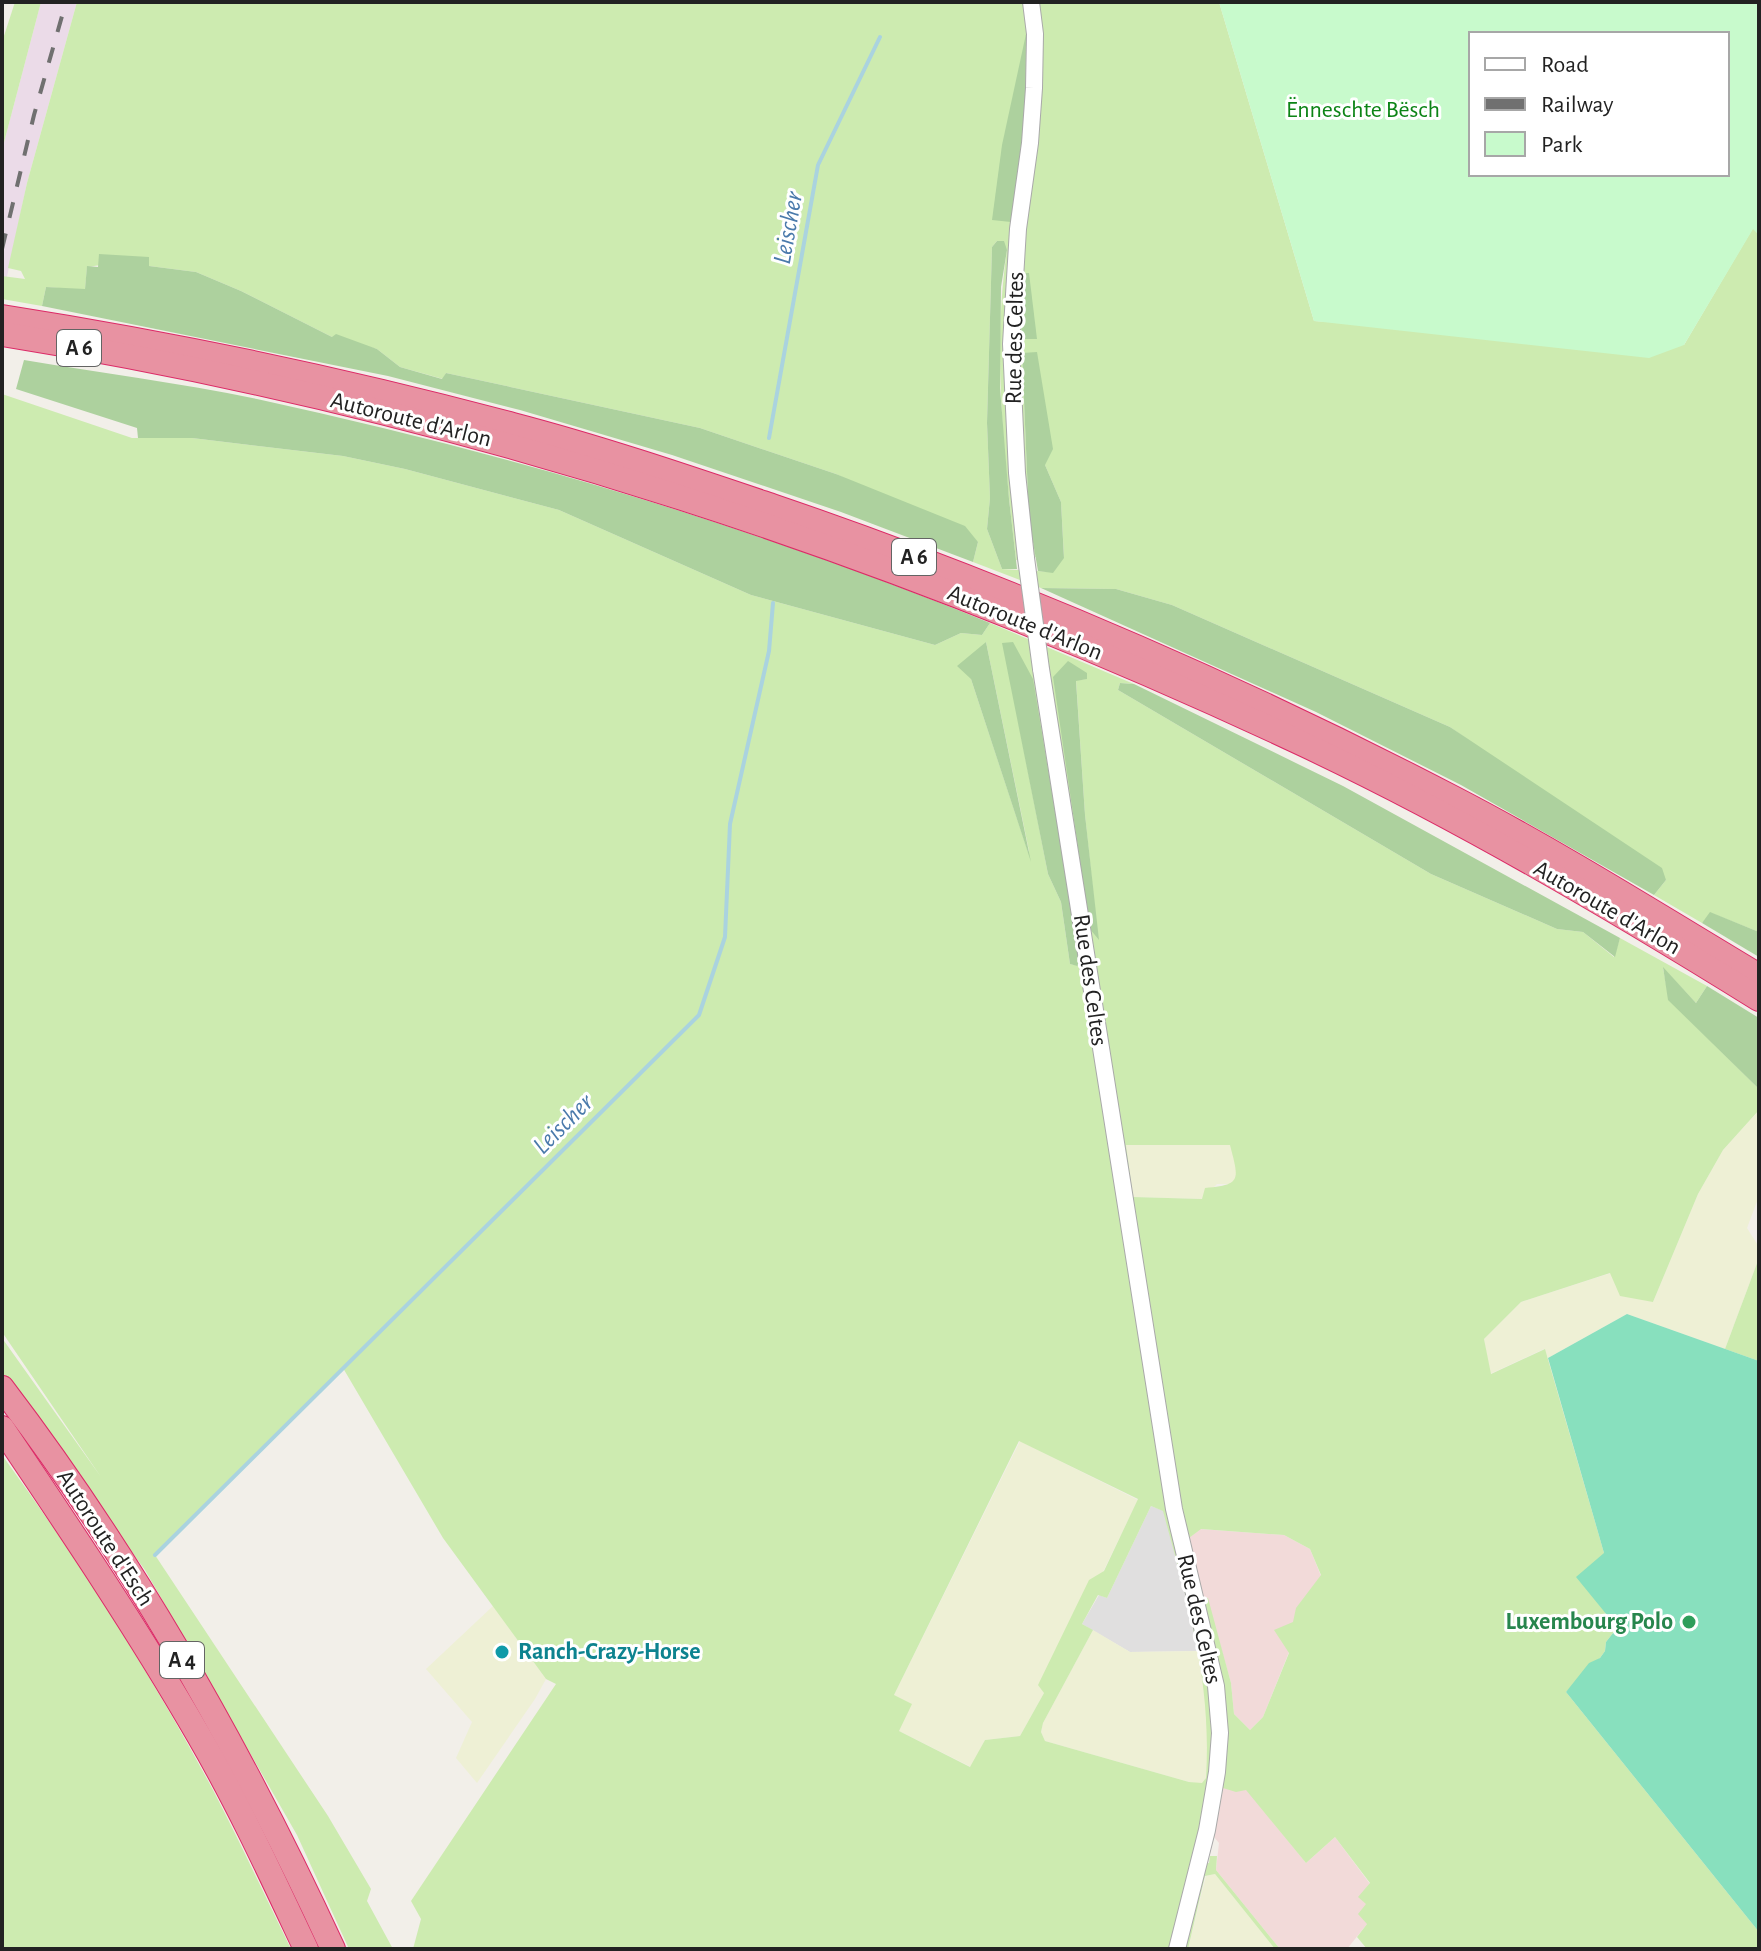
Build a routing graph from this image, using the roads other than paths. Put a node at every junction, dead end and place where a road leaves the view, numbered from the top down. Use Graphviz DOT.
graph roads {
  1 [pos="1031,2"];
  2 [pos="2,317"];
  3 [pos="2,334"];
  4 [pos="1759,976"];
  5 [pos="1759,999"];
  6 [pos="2,1388"];
  7 [pos="2,1428"];
  8 [pos="306,1949"];
  9 [pos="333,1949"];
  10 [pos="1177,1949"];
  1 -- 10 [label="street, Rue des Celtes, bridge"];
  2 -- 4 [label="highway, Autoroute d'Arlon / A 6"];
  3 -- 5 [label="highway, Autoroute d'Arlon / A 6"];
  6 -- 9 [label="highway, Autoroute d'Esch / A 4"];
  7 -- 8 [label="highway, Autoroute d'Esch / A 4"];
}
